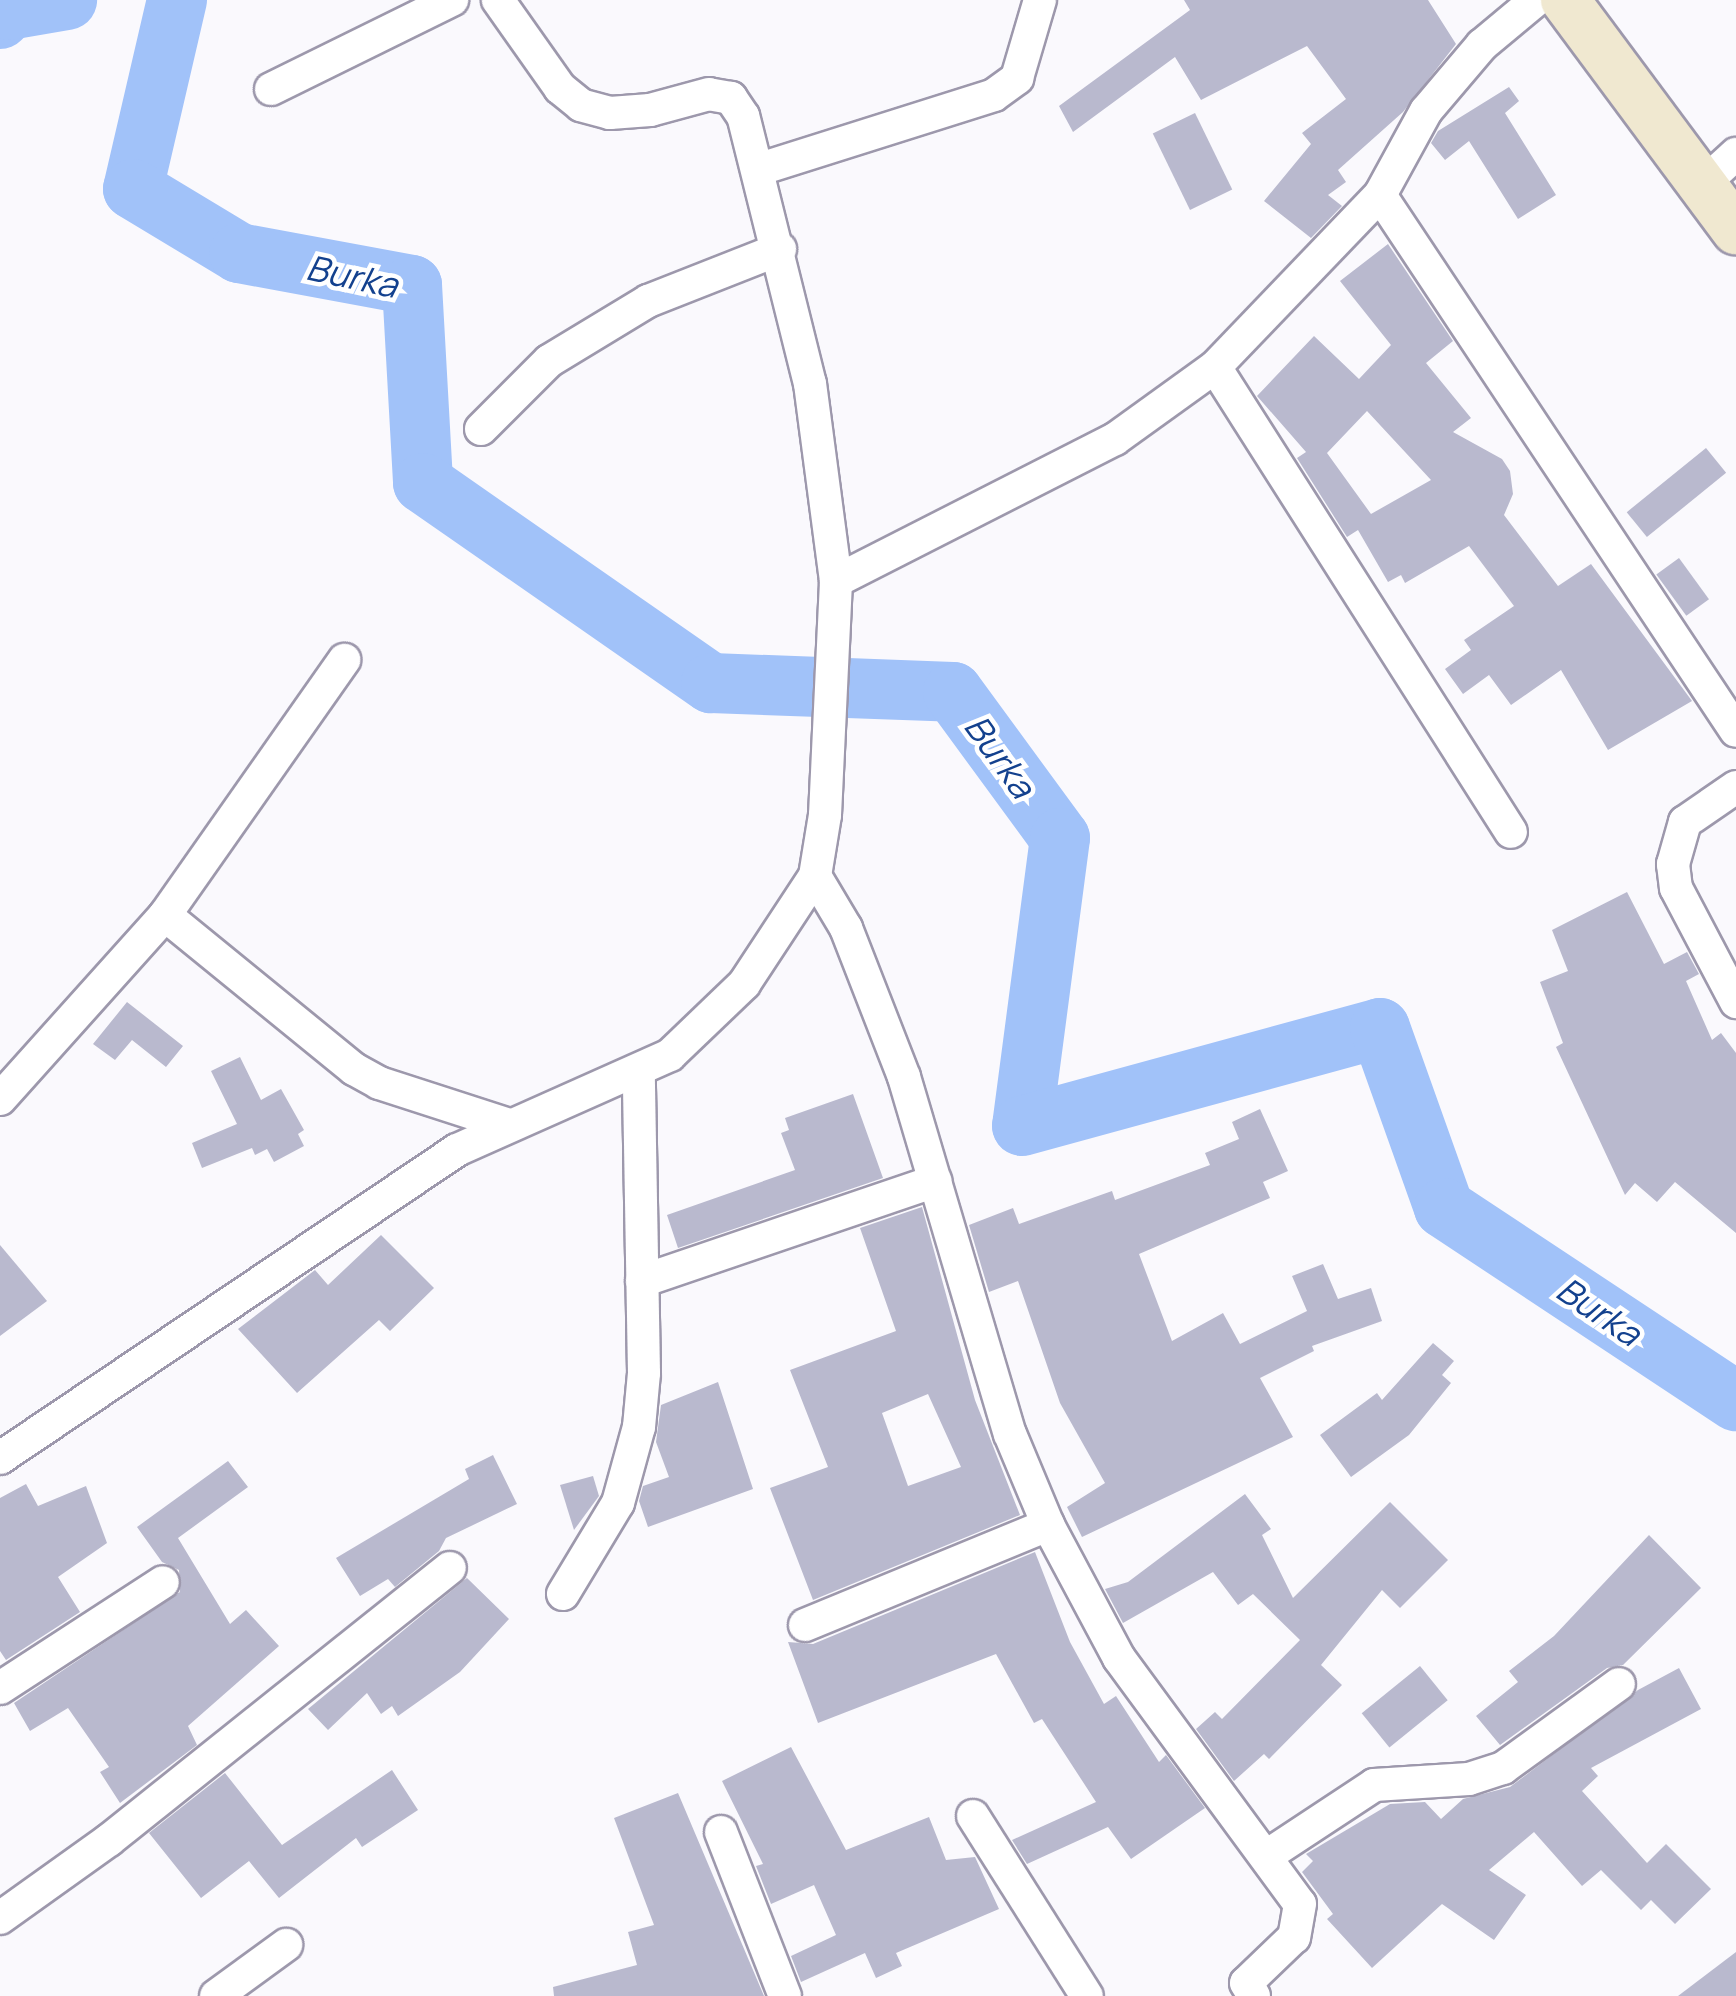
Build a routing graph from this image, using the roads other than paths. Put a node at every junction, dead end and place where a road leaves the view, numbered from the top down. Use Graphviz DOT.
graph roads {
  1 [pos="452,0"];
  2 [pos="498,0"];
  3 [pos="1040,0"];
  4 [pos="1536,0"];
  5 [pos="1564,0"];
  6 [pos="271,89"];
  7 [pos="760,168"];
  8 [pos="1720,169"];
  9 [pos="1380,195"];
  10 [pos="1736,230"];
  11 [pos="780,249"];
  12 [pos="1215,368"];
  13 [pos="482,429"];
  14 [pos="836,581"];
  15 [pos="344,660"];
  16 [pos="1736,731"];
  17 [pos="1736,786"];
  18 [pos="1511,832"];
  19 [pos="815,876"];
  20 [pos="165,915"];
  21 [pos="1736,1002"];
  22 [pos="639,1074"];
  23 [pos="0,1098"];
  24 [pos="506,1124"];
  25 [pos="935,1180"];
  26 [pos="642,1281"];
  27 [pos="0,1458"];
  28 [pos="1048,1525"];
  29 [pos="450,1568"];
  30 [pos="163,1582"];
  31 [pos="563,1594"];
  32 [pos="805,1625"];
  33 [pos="1619,1684"];
  34 [pos="0,1688"];
  35 [pos="973,1816"];
  36 [pos="721,1832"];
  37 [pos="1268,1855"];
  38 [pos="0,1918"];
  39 [pos="286,1945"];
  40 [pos="1239,1992"];
  41 [pos="216,1996"];
  42 [pos="785,1996"];
  43 [pos="1087,1996"];
  1 -- 6 [label="street"];
  2 -- 7 [label="street"];
  3 -- 7 [label="street"];
  4 -- 9 [label="street"];
  5 -- 8 [label="street"];
  7 -- 11 [label="street"];
  8 -- 10 [label="street"];
  9 -- 12 [label="street"];
  9 -- 16 [label="street"];
  11 -- 13 [label="street"];
  11 -- 14 [label="street"];
  12 -- 14 [label="street"];
  12 -- 18 [label="street"];
  14 -- 19 [label="street"];
  15 -- 20 [label="street"];
  17 -- 21 [label="street"];
  19 -- 22 [label="street"];
  19 -- 25 [label="street"];
  20 -- 23 [label="street"];
  20 -- 24 [label="street"];
  22 -- 24 [label="street"];
  22 -- 26 [label="street"];
  24 -- 27 [label="street"];
  25 -- 26 [label="street"];
  25 -- 28 [label="street"];
  26 -- 31 [label="street"];
  28 -- 32 [label="street"];
  28 -- 37 [label="street"];
  29 -- 38 [label="street"];
  30 -- 34 [label="street"];
  33 -- 37 [label="street"];
  35 -- 43 [label="street"];
  36 -- 42 [label="street"];
  37 -- 40 [label="street"];
  39 -- 41 [label="street"];
}
